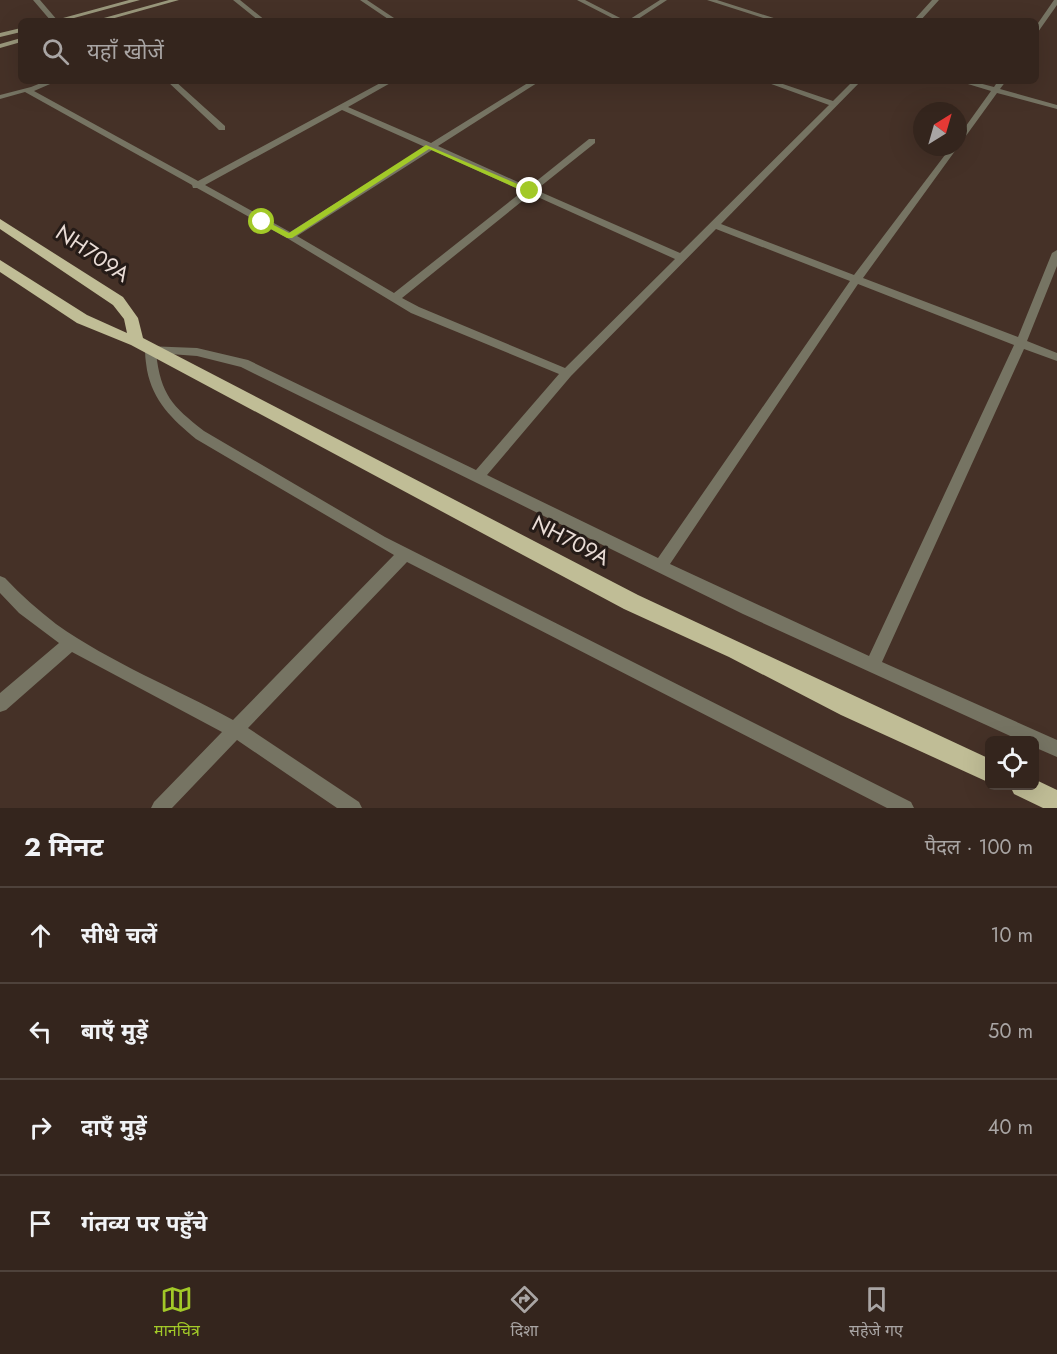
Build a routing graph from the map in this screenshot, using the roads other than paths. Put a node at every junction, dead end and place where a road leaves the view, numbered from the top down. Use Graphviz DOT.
graph roads {
  1 [pos="36,0"];
  2 [pos="137,0"];
  3 [pos="176,0"];
  4 [pos="236,0"];
  5 [pos="363,0"];
  6 [pos="580,0"];
  7 [pos="664,0"];
  8 [pos="710,0"];
  9 [pos="936,0"];
  10 [pos="1057,0"];
  11 [pos="52,18"];
  12 [pos="67,18"];
  13 [pos="107,18"];
  14 [pos="259,18"];
  15 [pos="391,18"];
  16 [pos="617,18"];
  17 [pos="635,18"];
  18 [pos="770,18"];
  19 [pos="919,18"];
  20 [pos="1039,27"];
  21 [pos="18,31"];
  22 [pos="0,35"];
  23 [pos="18,41"];
  24 [pos="0,46"];
  25 [pos="43,84"];
  26 [pos="174,84"];
  27 [pos="384,84"];
  28 [pos="531,84"];
  29 [pos="776,84"];
  30 [pos="854,84"];
  31 [pos="973,84"];
  32 [pos="1000,84"];
  33 [pos="29,88"];
  34 [pos="995,90"];
  35 [pos="0,97"];
  36 [pos="834,104"];
  37 [pos="342,107"];
  38 [pos="1057,107"];
  39 [pos="222,128"];
  40 [pos="967,130"];
  41 [pos="592,141"];
  42 [pos="429,147"];
  43 [pos="948,156"];
  44 [pos="196,186"];
  45 [pos="530,191"];
  46 [pos="0,223"];
  47 [pos="715,225"];
  48 [pos="290,236"];
  49 [pos="1057,253"];
  50 [pos="682,258"];
  51 [pos="0,265"];
  52 [pos="856,280"];
  53 [pos="395,298"];
  54 [pos="1021,343"];
  55 [pos="143,345"];
  56 [pos="1057,357"];
  57 [pos="567,373"];
  58 [pos="477,478"];
  59 [pos="405,554"];
  60 [pos="660,567"];
  61 [pos="0,583"];
  62 [pos="71,643"];
  63 [pos="872,666"];
  64 [pos="0,704"];
  65 [pos="235,730"];
  66 [pos="1057,749"];
  67 [pos="985,769"];
  68 [pos="1031,790"];
  69 [pos="1057,802"];
  70 [pos="160,808"];
  71 [pos="353,808"];
  72 [pos="904,808"];
  1 -- 11 [label="street"];
  2 -- 12 [label="main road"];
  3 -- 13 [label="main road"];
  4 -- 14 [label="street"];
  5 -- 15 [label="street"];
  6 -- 16 [label="street"];
  7 -- 17 [label="street"];
  8 -- 18 [label="street"];
  9 -- 19 [label="street"];
  10 -- 20 [label="street"];
  21 -- 22 [label="main road"];
  23 -- 24 [label="main road"];
  25 -- 33 [label="street"];
  26 -- 39 [label="street"];
  27 -- 37 [label="street"];
  28 -- 42 [label="street"];
  29 -- 36 [label="street"];
  30 -- 36 [label="street"];
  31 -- 34 [label="street"];
  32 -- 34 [label="street"];
  33 -- 35 [label="street"];
  33 -- 44 [label="street"];
  34 -- 38 [label="street"];
  34 -- 40 [label="street"];
  36 -- 47 [label="street"];
  37 -- 42 [label="street"];
  37 -- 44 [label="street"];
  41 -- 45 [label="street"];
  42 -- 45 [label="street"];
  42 -- 48 [label="street"];
  43 -- 52 [label="street"];
  44 -- 48 [label="street"];
  45 -- 50 [label="street"];
  45 -- 53 [label="street"];
  46 -- 55 [label="highway, NH709A"];
  47 -- 50 [label="street"];
  47 -- 52 [label="street"];
  48 -- 53 [label="street"];
  49 -- 54 [label="street"];
  50 -- 57 [label="street"];
  51 -- 55 [label="highway, NH709A"];
  52 -- 54 [label="street"];
  52 -- 60 [label="street"];
  53 -- 57 [label="street"];
  54 -- 56 [label="street"];
  54 -- 63 [label="street"];
  55 -- 58 [label="street"];
  55 -- 59 [label="street"];
  55 -- 67 [label="highway, NH709A"];
  57 -- 58 [label="street"];
  58 -- 60 [label="street"];
  59 -- 65 [label="street"];
  59 -- 72 [label="street"];
  60 -- 63 [label="street"];
  61 -- 62 [label="street"];
  62 -- 64 [label="street"];
  62 -- 65 [label="street"];
  63 -- 66 [label="street"];
  65 -- 70 [label="street"];
  65 -- 71 [label="street"];
  68 -- 69 [label="highway"];
}
